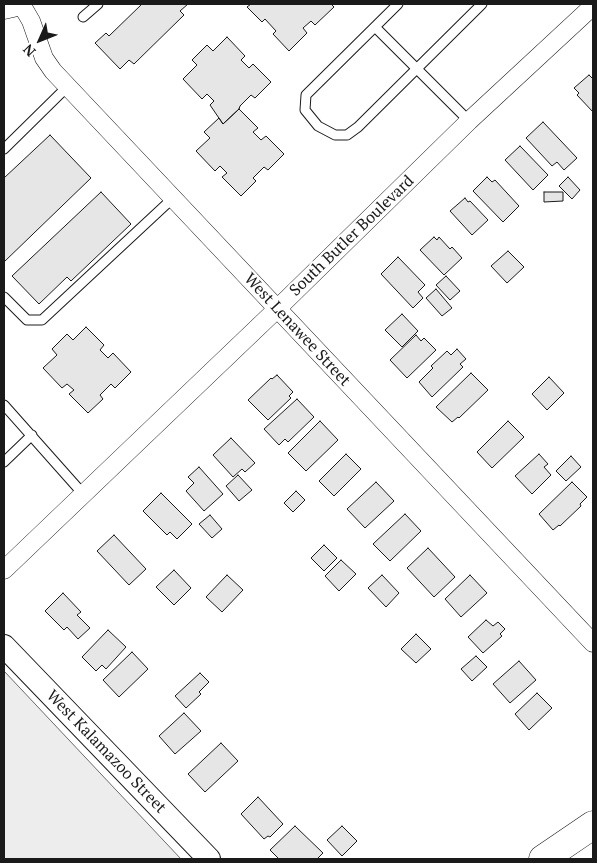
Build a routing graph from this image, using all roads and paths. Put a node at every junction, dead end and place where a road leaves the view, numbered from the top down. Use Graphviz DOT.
graph roads {
  1 [pos="98,4"];
  2 [pos="398,4"];
  3 [pos="482,4"];
  4 [pos="592,8"];
  5 [pos="4,10"];
  6 [pos="84,17"];
  7 [pos="375,27"];
  8 [pos="417,69"];
  9 [pos="68,86"];
  10 [pos="469,121"];
  11 [pos="4,149"];
  12 [pos="172,198"];
  13 [pos="4,297"];
  14 [pos="277,309"];
  15 [pos="4,405"];
  16 [pos="32,435"];
  17 [pos="4,462"];
  18 [pos="84,494"];
  19 [pos="4,570"];
  20 [pos="593,643"];
  21 [pos="4,646"];
  22 [pos="593,825"];
  23 [pos="209,859"];
  24 [pos="543,859"];
  1 -- 6 [label="lane"];
  2 -- 7 [label="lane"];
  3 -- 8 [label="lane"];
  4 -- 10 [label="street, South Butler Boulevard"];
  5 -- 9 [label="street, West Lenawee Street"];
  7 -- 8 [label="lane"];
  7 -- 8 [label="lane"];
  8 -- 10 [label="lane"];
  9 -- 11 [label="lane"];
  9 -- 12 [label="street, West Lenawee Street"];
  10 -- 14 [label="street, South Butler Boulevard"];
  12 -- 13 [label="lane"];
  12 -- 14 [label="street, West Lenawee Street"];
  14 -- 18 [label="street, South Butler Boulevard"];
  14 -- 20 [label="street, West Lenawee Street"];
  15 -- 16 [label="lane"];
  16 -- 17 [label="lane"];
  16 -- 18 [label="lane"];
  18 -- 19 [label="street, South Butler Boulevard"];
  21 -- 23 [label="street, West Kalamazoo Street"];
  22 -- 24 [label="main road"];
}
